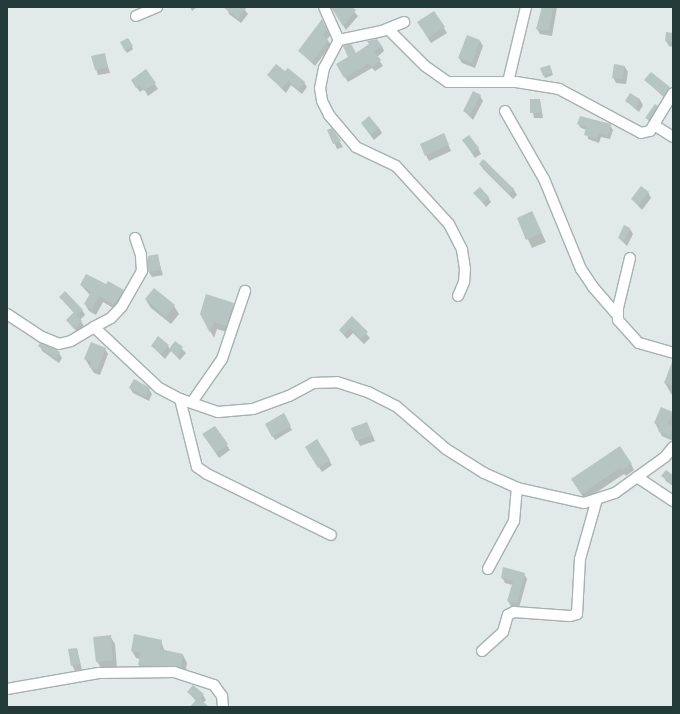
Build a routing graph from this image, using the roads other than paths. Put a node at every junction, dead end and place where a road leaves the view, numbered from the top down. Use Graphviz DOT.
graph roads {
  1 [pos="157,7"];
  2 [pos="324,7"];
  3 [pos="526,7"];
  4 [pos="136,16"];
  5 [pos="404,22"];
  6 [pos="388,29"];
  7 [pos="339,40"];
  8 [pos="508,82"];
  9 [pos="673,93"];
  10 [pos="505,111"];
  11 [pos="654,125"];
  12 [pos="673,137"];
  13 [pos="135,238"];
  14 [pos="630,258"];
  15 [pos="245,291"];
  16 [pos="458,296"];
  17 [pos="7,314"];
  18 [pos="617,315"];
  19 [pos="94,326"];
  20 [pos="673,353"];
  21 [pos="180,399"];
  22 [pos="192,402"];
  23 [pos="673,447"];
  24 [pos="637,477"];
  25 [pos="517,488"];
  26 [pos="596,499"];
  27 [pos="673,501"];
  28 [pos="332,536"];
  29 [pos="488,569"];
  30 [pos="482,651"];
  31 [pos="7,689"];
  32 [pos="223,707"];
  1 -- 4 [label="street"];
  2 -- 7 [label="street"];
  3 -- 8 [label="street"];
  5 -- 6 [label="street"];
  6 -- 7 [label="street"];
  6 -- 8 [label="street"];
  7 -- 16 [label="street"];
  8 -- 11 [label="street"];
  9 -- 11 [label="street"];
  10 -- 18 [label="street"];
  11 -- 12 [label="street"];
  13 -- 19 [label="street"];
  14 -- 18 [label="street"];
  15 -- 22 [label="street"];
  17 -- 19 [label="street"];
  18 -- 20 [label="street"];
  19 -- 21 [label="street"];
  21 -- 22 [label="street"];
  21 -- 28 [label="street"];
  22 -- 25 [label="street"];
  23 -- 24 [label="street"];
  24 -- 26 [label="street"];
  24 -- 27 [label="street"];
  25 -- 26 [label="street"];
  25 -- 29 [label="street"];
  26 -- 30 [label="street"];
  31 -- 32 [label="street"];
}
